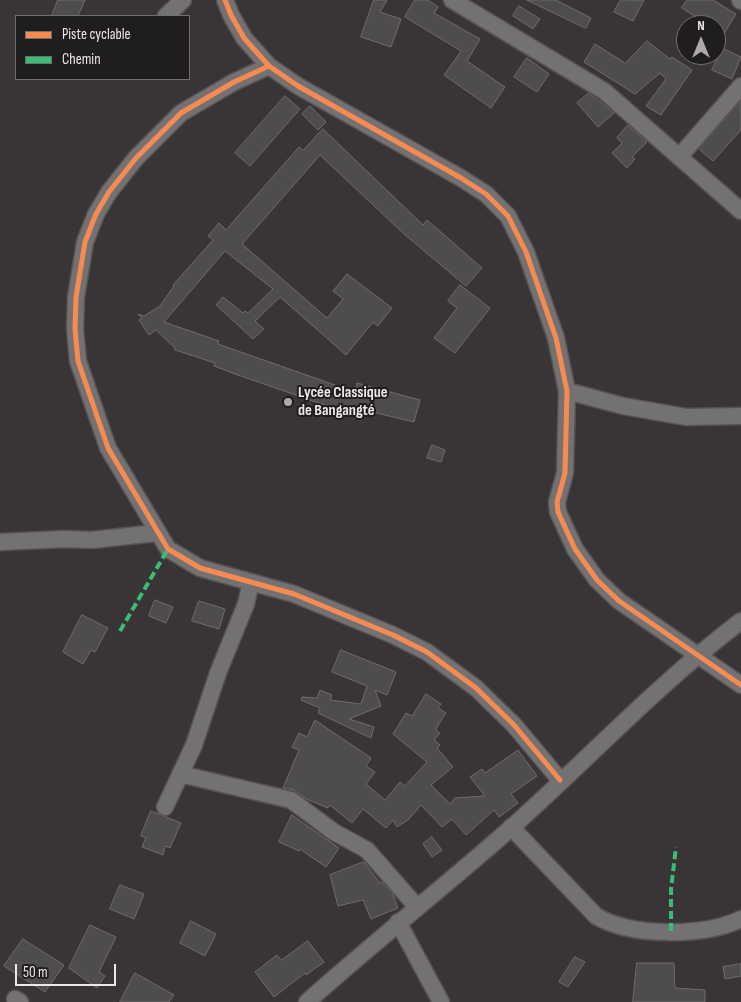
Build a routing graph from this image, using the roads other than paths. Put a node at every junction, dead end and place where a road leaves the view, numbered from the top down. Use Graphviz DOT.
graph roads {
  1 [pos="183,0"];
  2 [pos="225,0"];
  3 [pos="452,0"];
  4 [pos="167,15"];
  5 [pos="268,66"];
  6 [pos="741,86"];
  7 [pos="679,157"];
  8 [pos="741,211"];
  9 [pos="567,391"];
  10 [pos="741,416"];
  11 [pos="156,533"];
  12 [pos="0,542"];
  13 [pos="251,582"];
  14 [pos="741,621"];
  15 [pos="696,655"];
  16 [pos="741,685"];
  17 [pos="180,774"];
  18 [pos="560,780"];
  19 [pos="165,808"];
  20 [pos="511,827"];
  21 [pos="417,907"];
  22 [pos="741,919"];
  23 [pos="398,922"];
  24 [pos="308,1002"];
  25 [pos="441,1002"];
  1 -- 4 [label="street"];
  2 -- 5 [label="street"];
  3 -- 7 [label="street"];
  5 -- 9 [label="street"];
  5 -- 11 [label="street"];
  6 -- 7 [label="street"];
  7 -- 8 [label="street"];
  9 -- 10 [label="street"];
  9 -- 15 [label="street"];
  11 -- 12 [label="street"];
  11 -- 13 [label="street"];
  13 -- 17 [label="street"];
  13 -- 18 [label="street"];
  14 -- 15 [label="street"];
  15 -- 16 [label="street"];
  15 -- 18 [label="street"];
  17 -- 19 [label="street"];
  17 -- 21 [label="street"];
  18 -- 20 [label="street"];
  20 -- 21 [label="street"];
  20 -- 22 [label="street"];
  21 -- 23 [label="street"];
  23 -- 24 [label="street"];
  23 -- 25 [label="street"];
}
